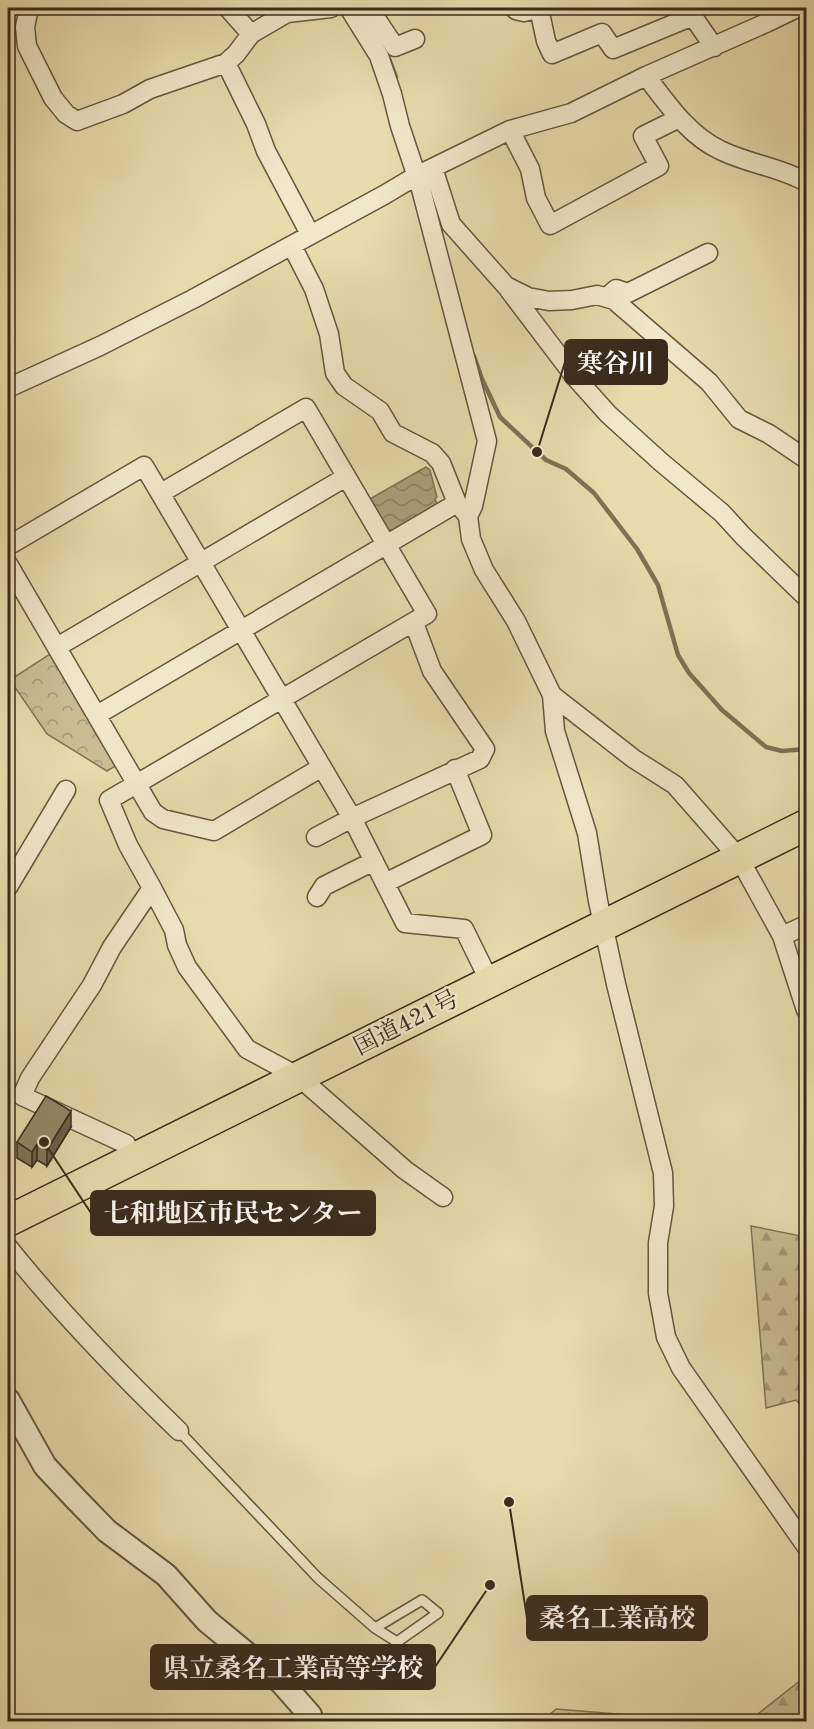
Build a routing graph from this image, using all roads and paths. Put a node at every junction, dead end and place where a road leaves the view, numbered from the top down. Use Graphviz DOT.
graph roads {
  1 [pos="29,8"];
  2 [pos="228,8"];
  3 [pos="331,8"];
  4 [pos="349,8"];
  5 [pos="369,8"];
  6 [pos="514,8"];
  7 [pos="540,8"];
  8 [pos="797,8"];
  9 [pos="690,12"];
  10 [pos="251,34"];
  11 [pos="415,39"];
  12 [pos="714,46"];
  13 [pos="226,63"];
  14 [pos="646,76"];
  15 [pos="679,118"];
  16 [pos="510,130"];
  17 [pos="426,171"];
  18 [pos="807,182"];
  19 [pos="310,234"];
  20 [pos="292,246"];
  21 [pos="708,253"];
  22 [pos="506,286"];
  23 [pos="607,297"];
  24 [pos="8,388"];
  25 [pos="807,459"];
  26 [pos="346,477"];
  27 [pos="161,493"];
  28 [pos="463,509"];
  29 [pos="386,545"];
  30 [pos="8,546"];
  31 [pos="202,563"];
  32 [pos="8,564"];
  33 [pos="807,597"];
  34 [pos="414,623"];
  35 [pos="241,630"];
  36 [pos="57,647"];
  37 [pos="552,695"];
  38 [pos="283,699"];
  39 [pos="97,715"];
  40 [pos="322,767"];
  41 [pos="455,769"];
  42 [pos="137,784"];
  43 [pos="66,790"];
  44 [pos="352,818"];
  45 [pos="807,825"];
  46 [pos="316,837"];
  47 [pos="739,858"];
  48 [pos="374,861"];
  49 [pos="385,883"];
  50 [pos="8,887"];
  51 [pos="152,888"];
  52 [pos="317,897"];
  53 [pos="807,925"];
  54 [pos="604,926"];
  55 [pos="782,936"];
  56 [pos="490,982"];
  57 [pos="807,1010"];
  58 [pos="299,1077"];
  59 [pos="15,1094"];
  60 [pos="132,1160"];
  61 [pos="443,1197"];
  62 [pos="8,1221"];
  63 [pos="8,1246"];
  64 [pos="8,1400"];
  65 [pos="179,1431"];
  66 [pos="807,1546"];
  67 [pos="375,1629"];
  68 [pos="312,1722"];
  1 -- 13 [label="street"];
  2 -- 10 [label="street"];
  3 -- 10 [label="street"];
  4 -- 17 [label="street"];
  5 -- 11 [label="street"];
  6 -- 7 [label="street"];
  7 -- 9 [label="street"];
  8 -- 12 [label="street"];
  9 -- 12 [label="street"];
  10 -- 13 [label="street"];
  12 -- 14 [label="street"];
  13 -- 19 [label="street"];
  14 -- 15 [label="street"];
  14 -- 16 [label="street"];
  15 -- 16 [label="street"];
  15 -- 18 [label="street"];
  16 -- 17 [label="street"];
  17 -- 19 [label="street"];
  17 -- 22 [label="street"];
  17 -- 28 [label="street"];
  19 -- 20 [label="street"];
  20 -- 24 [label="street"];
  20 -- 28 [label="street"];
  21 -- 23 [label="street"];
  22 -- 23 [label="street"];
  22 -- 33 [label="street"];
  23 -- 25 [label="street"];
  26 -- 27 [label="street"];
  26 -- 29 [label="street"];
  26 -- 31 [label="street"];
  27 -- 30 [label="street"];
  27 -- 31 [label="street"];
  28 -- 29 [label="street"];
  28 -- 37 [label="street"];
  29 -- 34 [label="street"];
  29 -- 35 [label="street"];
  31 -- 35 [label="street"];
  31 -- 36 [label="street"];
  32 -- 36 [label="street"];
  34 -- 38 [label="street"];
  34 -- 41 [label="street"];
  35 -- 38 [label="street"];
  35 -- 39 [label="street"];
  36 -- 39 [label="street"];
  37 -- 47 [label="street"];
  37 -- 54 [label="street"];
  38 -- 40 [label="street"];
  38 -- 42 [label="street"];
  39 -- 42 [label="street"];
  40 -- 42 [label="street"];
  40 -- 44 [label="street"];
  41 -- 44 [label="street"];
  41 -- 49 [label="street"];
  42 -- 51 [label="street"];
  43 -- 50 [label="street"];
  44 -- 46 [label="street"];
  44 -- 48 [label="street"];
  45 -- 47 [label="highway, 国道421号"];
  47 -- 54 [label="highway, 国道421号"];
  47 -- 55 [label="street"];
  48 -- 49 [label="street"];
  48 -- 52 [label="street"];
  49 -- 56 [label="street"];
  51 -- 58 [label="street"];
  51 -- 59 [label="street"];
  53 -- 55 [label="street"];
  54 -- 56 [label="highway, 国道421号"];
  54 -- 66 [label="street"];
  55 -- 57 [label="street"];
  56 -- 58 [label="highway, 国道421号"];
  58 -- 60 [label="highway, 国道421号"];
  58 -- 61 [label="street"];
  59 -- 60 [label="street"];
  60 -- 62 [label="highway, 国道421号"];
  63 -- 65 [label="street"];
  64 -- 68 [label="street"];
  65 -- 67 [label="lane"];
  67 -- 67 [label="lane"];
}
